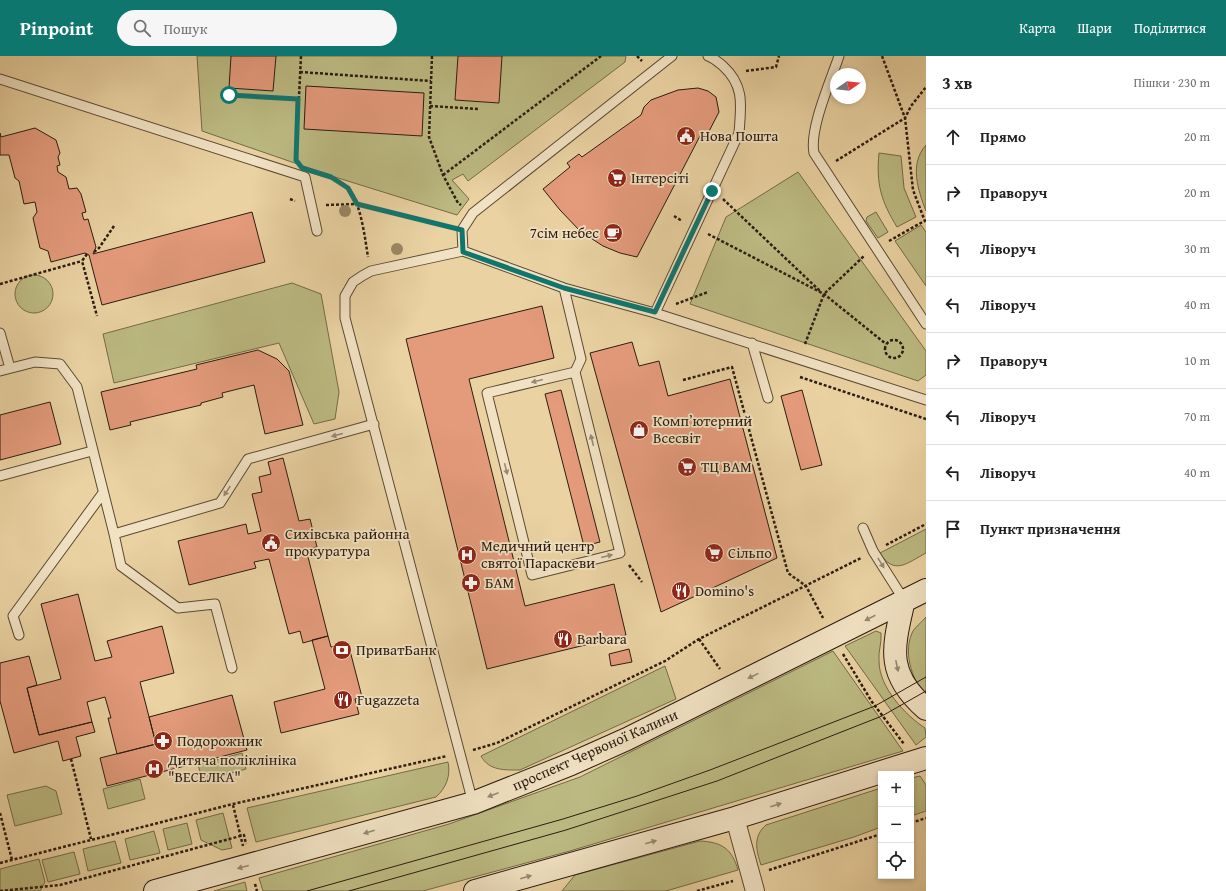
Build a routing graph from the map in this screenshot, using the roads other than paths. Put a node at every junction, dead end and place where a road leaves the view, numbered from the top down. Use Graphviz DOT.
graph roads {
  1 [pos="672,56"];
  2 [pos="708,56"];
  3 [pos="839,56"];
  4 [pos="0,79"];
  5 [pos="317,231"];
  6 [pos="463,252"];
  7 [pos="564,288"];
  8 [pos="655,312"];
  9 [pos="926,324"];
  10 [pos="0,333"];
  11 [pos="752,344"];
  12 [pos="10,368"];
  13 [pos="0,371"];
  14 [pos="575,372"];
  15 [pos="768,398"];
  16 [pos="926,400"];
  17 [pos="374,424"];
  18 [pos="92,451"];
  19 [pos="0,476"];
  20 [pos="103,493"];
  21 [pos="863,528"];
  22 [pos="114,534"];
  23 [pos="926,590"];
  24 [pos="904,600"];
  25 [pos="19,635"];
  26 [pos="232,668"];
  27 [pos="926,709"];
  28 [pos="917,754"];
  29 [pos="473,803"];
  30 [pos="735,818"];
  31 [pos="753,883"];
  32 [pos="155,891"];
  33 [pos="475,891"];
  1 -- 6 [label="lane"];
  2 -- 8 [label="lane"];
  3 -- 9 [label="lane"];
  4 -- 5 [label="lane"];
  6 -- 7 [label="lane"];
  6 -- 17 [label="lane"];
  7 -- 8 [label="lane"];
  7 -- 14 [label="lane"];
  8 -- 11 [label="lane"];
  10 -- 12 [label="lane"];
  11 -- 15 [label="lane"];
  11 -- 16 [label="lane"];
  12 -- 13 [label="lane"];
  12 -- 18 [label="lane"];
  14 -- 14 [label="lane, one-way"];
  17 -- 22 [label="lane, one-way"];
  17 -- 29 [label="lane"];
  18 -- 19 [label="lane"];
  18 -- 20 [label="lane"];
  20 -- 22 [label="lane"];
  20 -- 25 [label="lane"];
  21 -- 24 [label="lane, one-way"];
  22 -- 26 [label="lane"];
  23 -- 24 [label="main road, проспект Червоної Калини"];
  24 -- 27 [label="main road, one-way"];
  24 -- 29 [label="main road, проспект Червоної Калини, one-way"];
  30 -- 28 [label="main road, one-way"];
  29 -- 32 [label="main road, проспект Червоної Калини, one-way"];
  30 -- 31 [label="street"];
  33 -- 30 [label="main road, one-way"];
}
